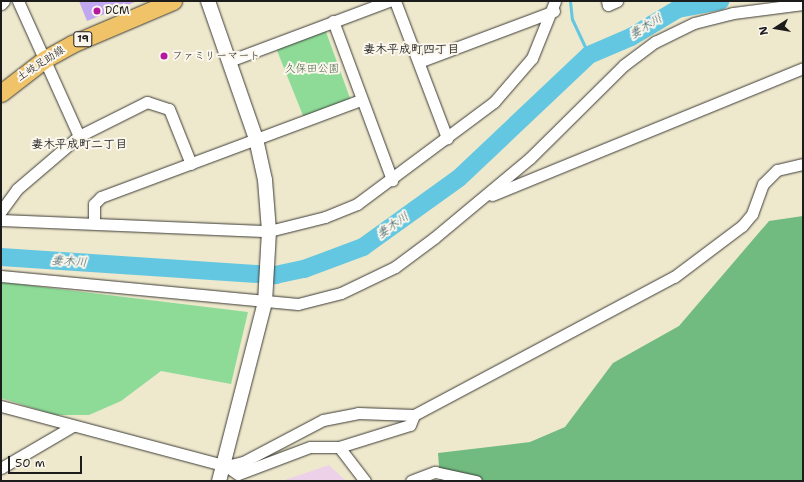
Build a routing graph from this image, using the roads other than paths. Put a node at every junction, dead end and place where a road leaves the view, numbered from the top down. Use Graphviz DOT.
graph roads {
  1 [pos="4,1"];
  2 [pos="18,1"];
  3 [pos="173,1"];
  4 [pos="208,1"];
  5 [pos="389,1"];
  6 [pos="395,1"];
  7 [pos="607,1"];
  8 [pos="617,1"];
  9 [pos="1,4"];
  10 [pos="803,4"];
  11 [pos="555,6"];
  12 [pos="333,21"];
  13 [pos="45,59"];
  14 [pos="229,61"];
  15 [pos="421,61"];
  16 [pos="803,68"];
  17 [pos="1,93"];
  18 [pos="360,100"];
  19 [pos="79,136"];
  20 [pos="447,138"];
  21 [pos="256,139"];
  22 [pos="190,164"];
  23 [pos="803,164"];
  24 [pos="392,180"];
  25 [pos="484,198"];
  26 [pos="1,211"];
  27 [pos="1,220"];
  28 [pos="94,223"];
  29 [pos="269,231"];
  30 [pos="1,276"];
  31 [pos="265,302"];
  32 [pos="1,406"];
  33 [pos="414,415"];
  34 [pos="73,426"];
  35 [pos="339,447"];
  36 [pos="226,466"];
  37 [pos="1,468"];
  38 [pos="219,481"];
  39 [pos="364,481"];
  40 [pos="411,481"];
  41 [pos="476,481"];
  1 -- 9 [label="street"];
  2 -- 13 [label="street"];
  3 -- 13 [label="main road, 土岐足助線 / 19"];
  4 -- 14 [label="street"];
  5 -- 12 [label="street"];
  6 -- 15 [label="street"];
  7 -- 8 [label="street"];
  10 -- 25 [label="street"];
  11 -- 15 [label="street"];
  11 -- 20 [label="street"];
  12 -- 14 [label="street"];
  12 -- 18 [label="street"];
  13 -- 17 [label="main road, 土岐足助線 / 19"];
  13 -- 19 [label="street"];
  14 -- 21 [label="street"];
  15 -- 20 [label="street"];
  16 -- 25 [label="street"];
  18 -- 21 [label="street"];
  18 -- 24 [label="street"];
  19 -- 22 [label="street"];
  19 -- 26 [label="street"];
  20 -- 24 [label="street"];
  21 -- 22 [label="street"];
  21 -- 29 [label="street"];
  22 -- 28 [label="street"];
  23 -- 33 [label="street"];
  24 -- 29 [label="street"];
  25 -- 31 [label="street"];
  27 -- 28 [label="street"];
  28 -- 29 [label="street"];
  29 -- 31 [label="street"];
  30 -- 31 [label="street"];
  31 -- 36 [label="street"];
  32 -- 34 [label="street"];
  33 -- 35 [label="street"];
  33 -- 36 [label="street"];
  34 -- 36 [label="street"];
  34 -- 37 [label="street"];
  35 -- 36 [label="street"];
  35 -- 39 [label="street"];
  36 -- 38 [label="street"];
  40 -- 41 [label="street"];
}
